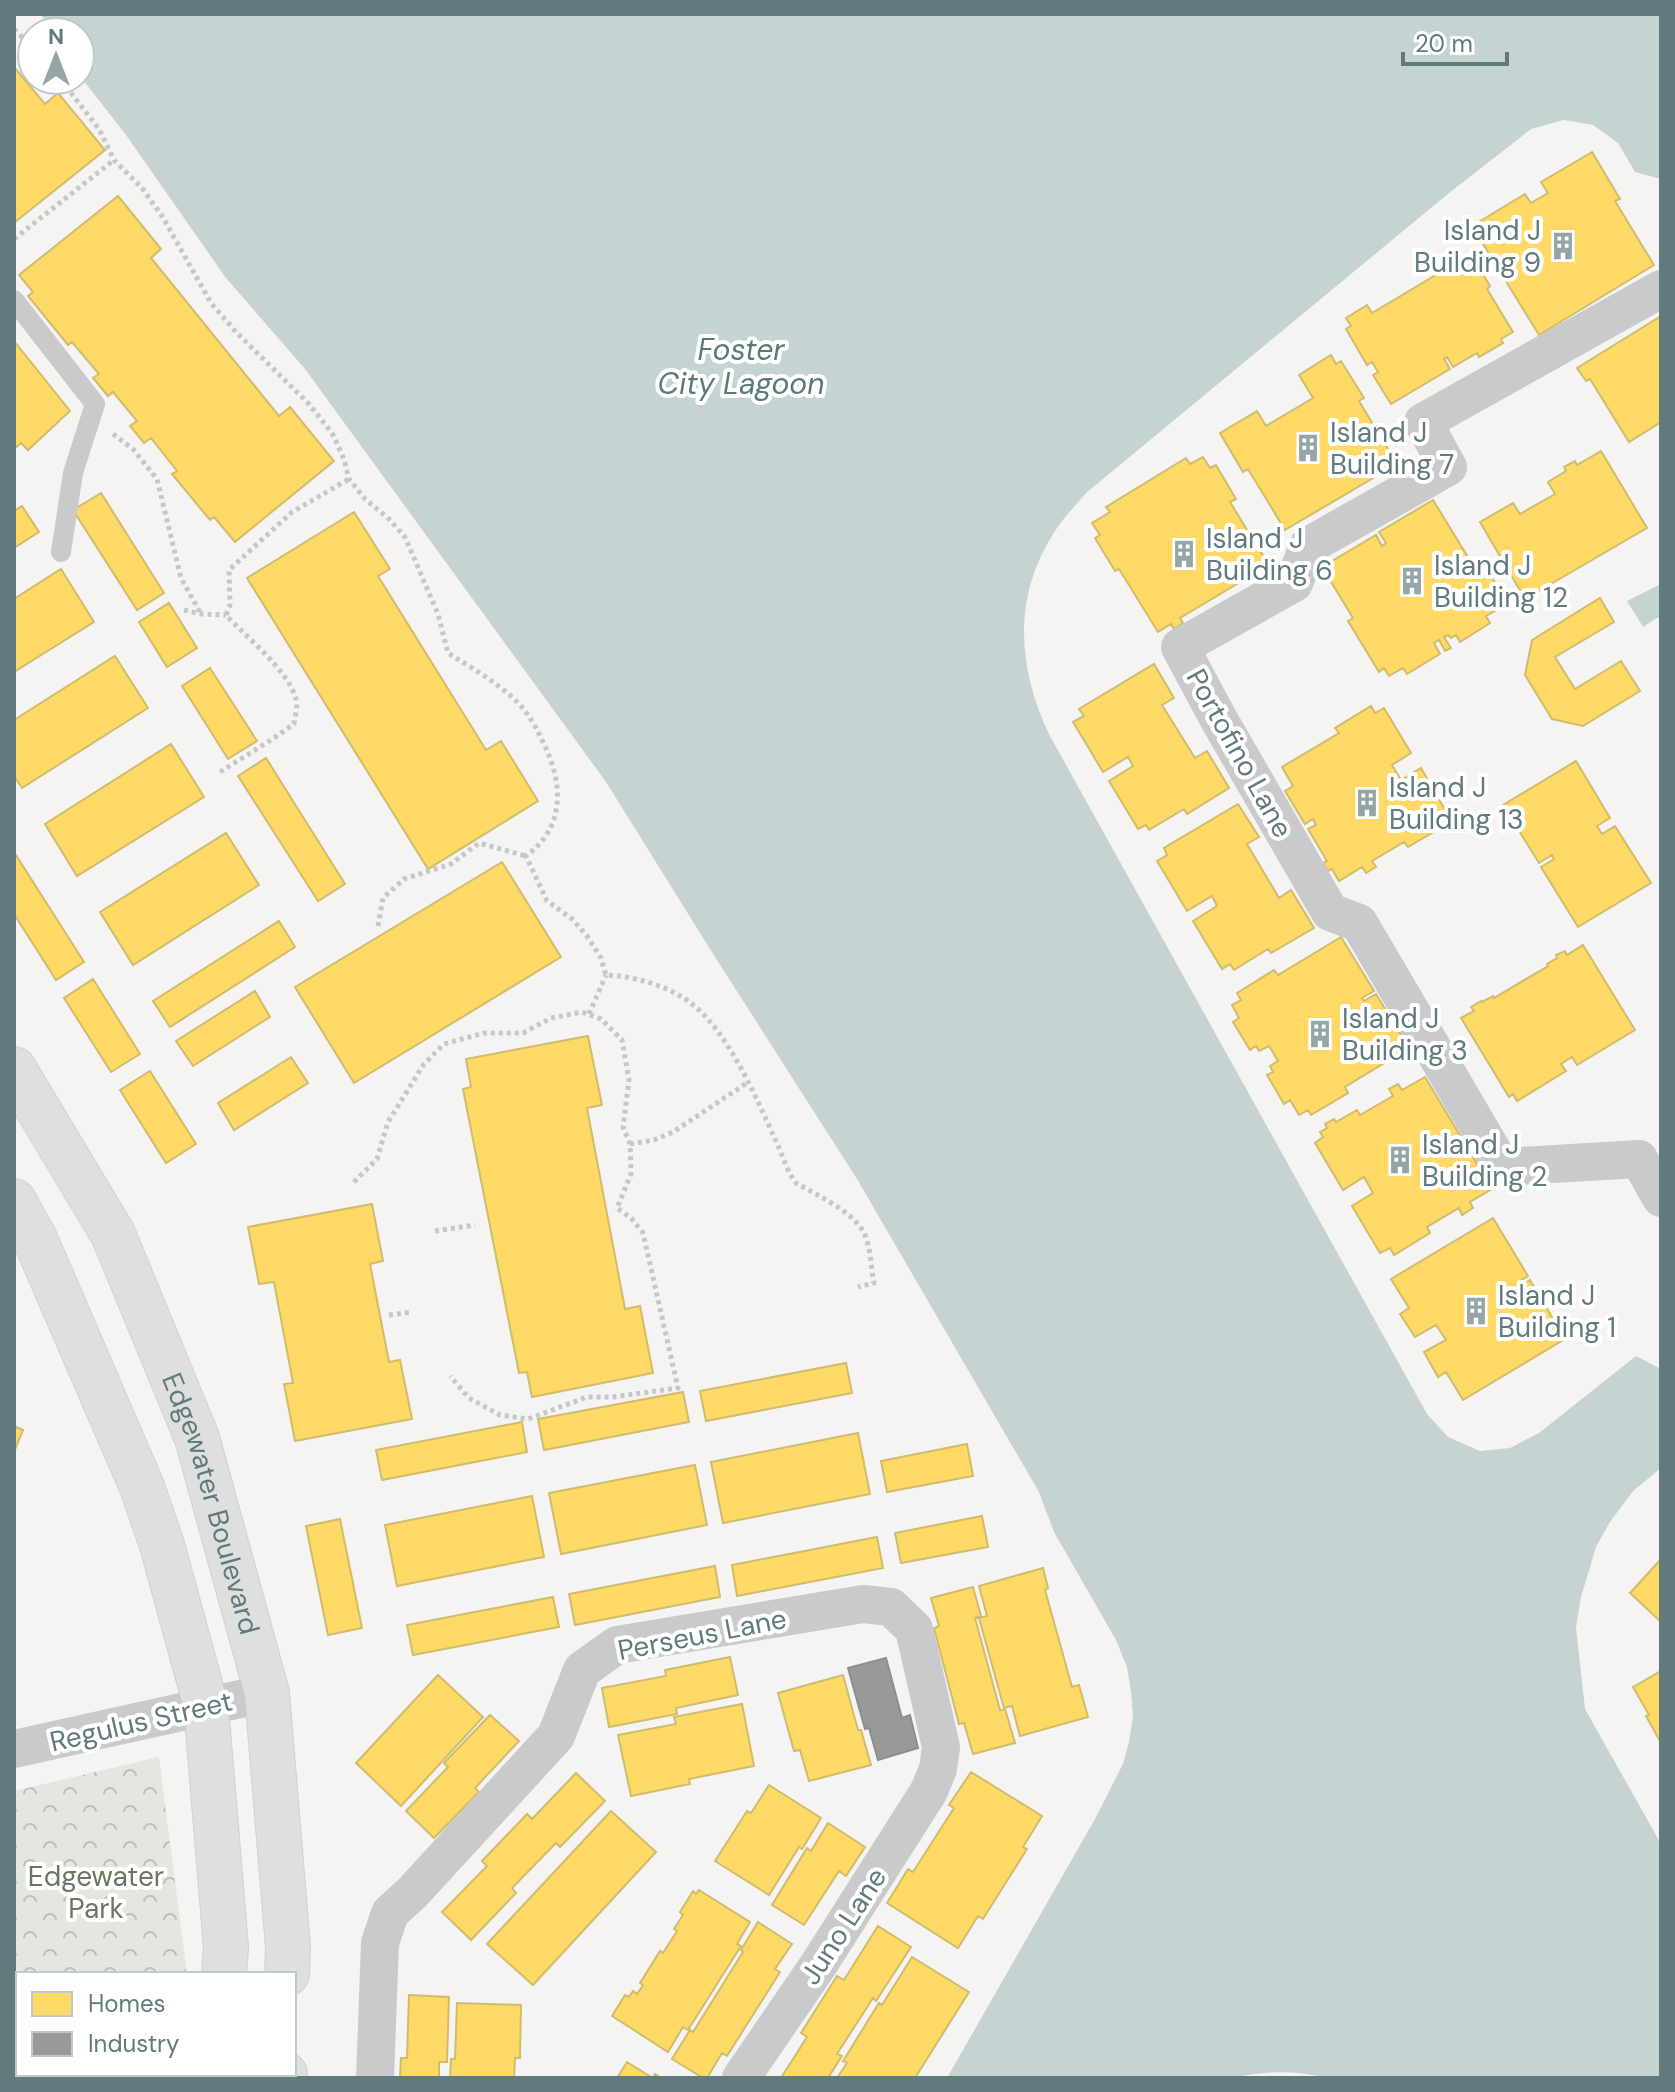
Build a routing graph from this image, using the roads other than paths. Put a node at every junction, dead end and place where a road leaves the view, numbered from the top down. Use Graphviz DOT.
graph roads {
  1 [pos="1661,289"];
  2 [pos="14,300"];
  3 [pos="61,552"];
  4 [pos="14,1069"];
  5 [pos="1650,1151"];
  6 [pos="1661,1198"];
  7 [pos="14,1201"];
  8 [pos="25,1244"];
  9 [pos="267,1693"];
  10 [pos="206,1706"];
  11 [pos="14,1749"];
  12 [pos="938,1769"];
  13 [pos="224,1972"];
  14 [pos="287,1972"];
  15 [pos="375,2078"];
  16 [pos="741,2078"];
  1 -- 5 [label="street, Portofino Lane"];
  2 -- 3 [label="lane"];
  4 -- 9 [label="main road, Edgewater Boulevard"];
  5 -- 6 [label="street"];
  7 -- 8 [label="main road, Edgewater Boulevard"];
  8 -- 10 [label="main road, Edgewater Boulevard"];
  9 -- 10 [label="street, Regulus Street"];
  9 -- 14 [label="main road, Edgewater Boulevard"];
  10 -- 11 [label="street, Regulus Street"];
  10 -- 13 [label="main road, Edgewater Boulevard"];
  12 -- 15 [label="street, Perseus Lane"];
  12 -- 16 [label="street, Juno Lane"];
}
